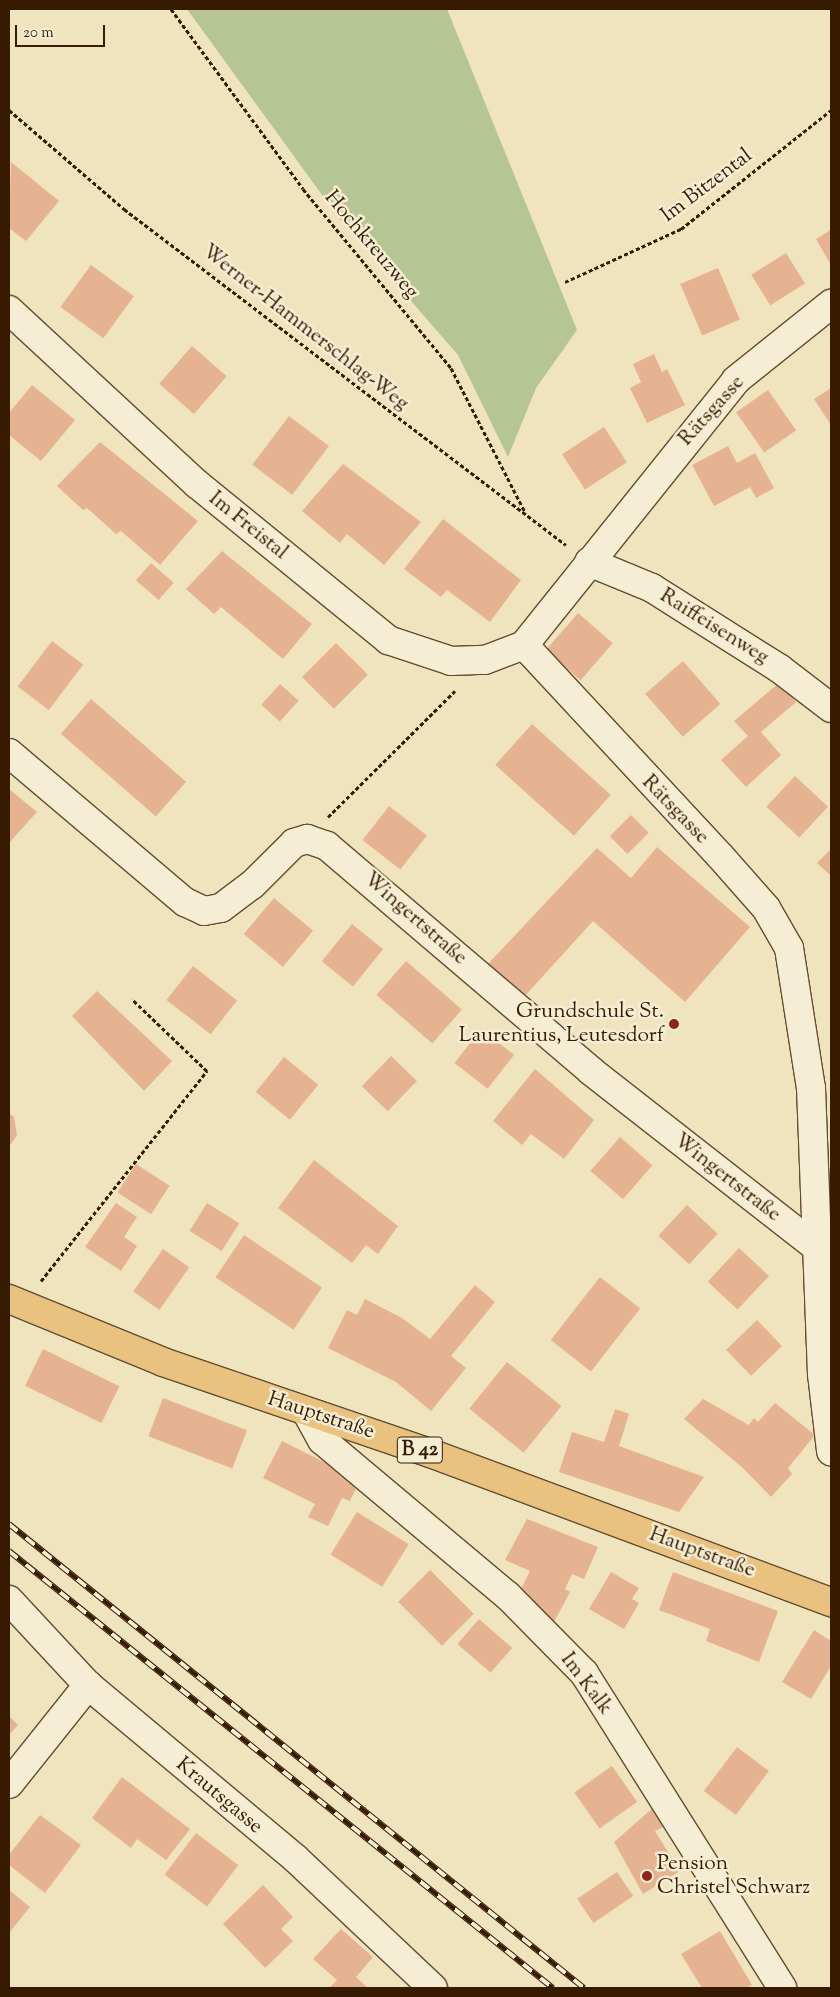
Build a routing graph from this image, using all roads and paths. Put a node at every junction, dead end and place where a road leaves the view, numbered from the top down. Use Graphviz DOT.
graph roads {
  1 [pos="171,9"];
  2 [pos="9,110"];
  3 [pos="831,110"];
  4 [pos="564,282"];
  5 [pos="831,304"];
  6 [pos="9,310"];
  7 [pos="526,514"];
  8 [pos="589,562"];
  9 [pos="524,645"];
  10 [pos="486,660"];
  11 [pos="831,708"];
  12 [pos="9,753"];
  13 [pos="307,838"];
  14 [pos="132,999"];
  15 [pos="816,1247"];
  16 [pos="15,1303"];
  17 [pos="307,1413"];
  18 [pos="831,1451"];
  19 [pos="9,1600"];
  20 [pos="831,1602"];
  21 [pos="88,1685"];
  22 [pos="9,1784"];
  23 [pos="432,1988"];
  24 [pos="782,1988"];
  1 -- 7 [label="path, Hochkreuzweg"];
  2 -- 7 [label="path, Werner-Hammerschlag-Weg"];
  3 -- 4 [label="path, Im Bitzental"];
  5 -- 8 [label="street, Rätsgasse"];
  6 -- 10 [label="street, Im Freistal"];
  7 -- 8 [label="path, Werner-Hammerschlag-Weg"];
  8 -- 9 [label="street, Rätsgasse"];
  8 -- 11 [label="street, Raiffeisenweg"];
  9 -- 10 [label="street, Im Freistal"];
  9 -- 15 [label="street, Rätsgasse"];
  10 -- 13 [label="path"];
  12 -- 13 [label="street"];
  13 -- 15 [label="street, Wingertstraße"];
  14 -- 16 [label="path"];
  15 -- 18 [label="street, Rätsgasse"];
  16 -- 17 [label="main road, Hauptstraße / B 42"];
  17 -- 20 [label="main road, Hauptstraße / B 42"];
  17 -- 24 [label="street, Im Kalk"];
  19 -- 21 [label="street, Krautsgasse"];
  21 -- 22 [label="street"];
  21 -- 23 [label="street, Krautsgasse"];
}
